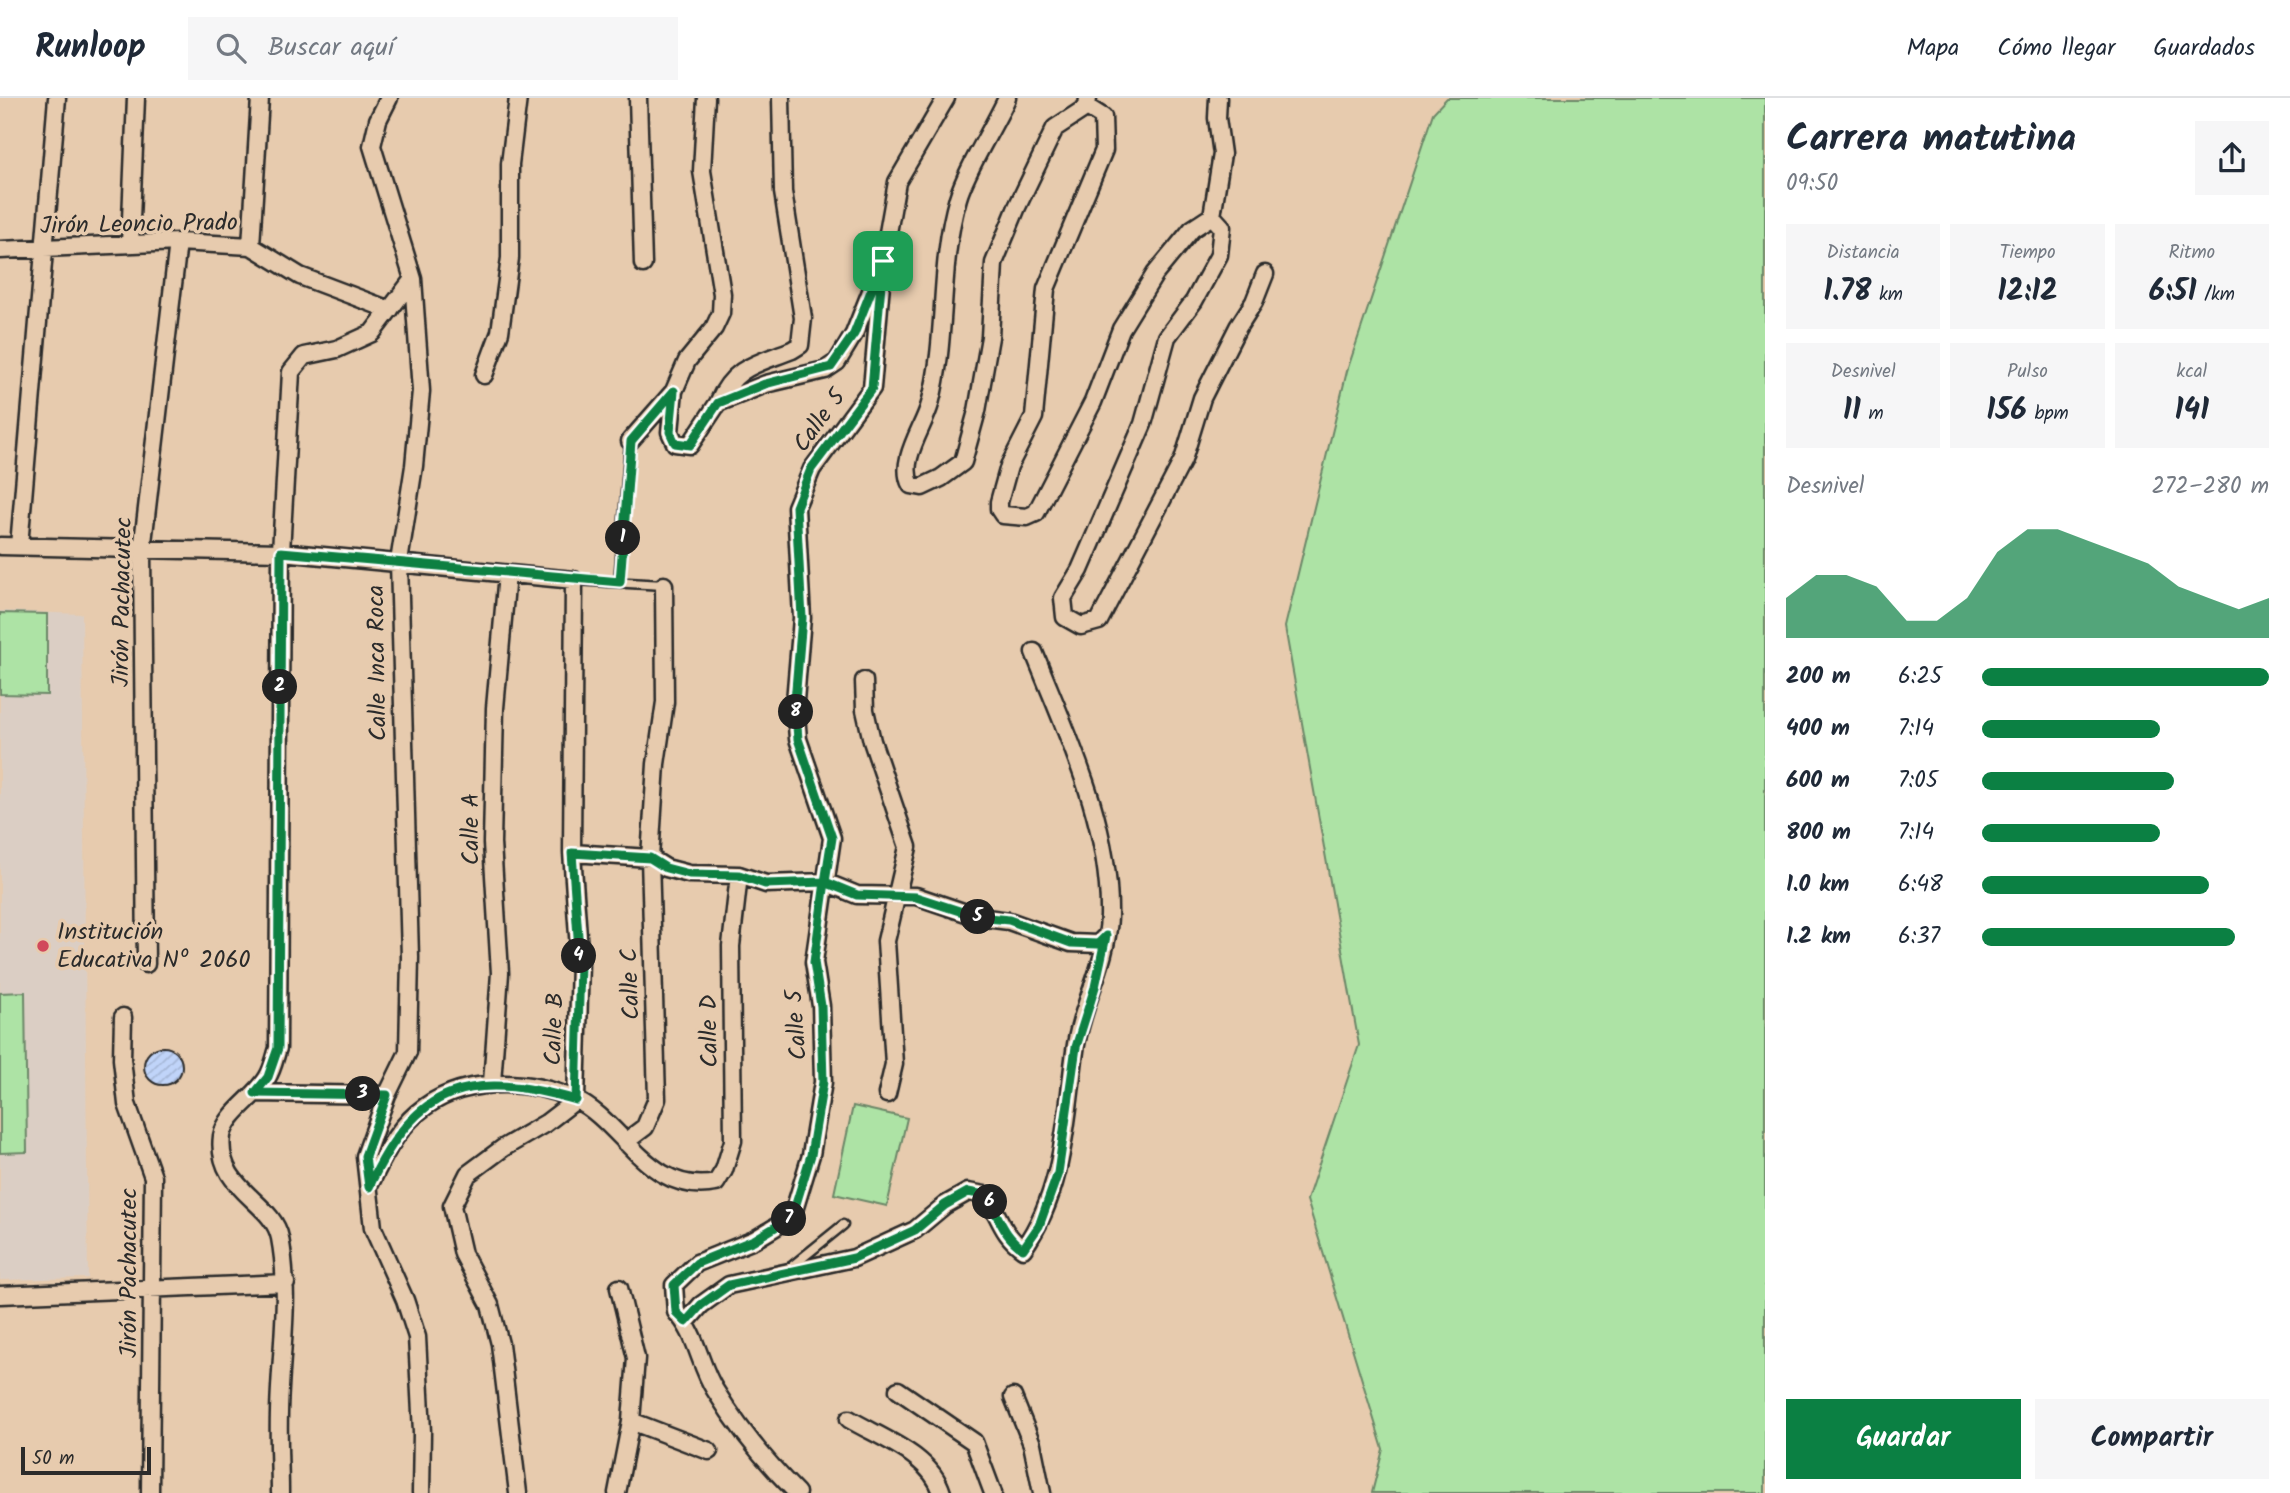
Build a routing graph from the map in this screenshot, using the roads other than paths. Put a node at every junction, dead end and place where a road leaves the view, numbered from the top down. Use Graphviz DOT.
graph roads {
  1 [pos="57,98"];
  2 [pos="136,98"];
  3 [pos="260,98"];
  4 [pos="389,98"];
  5 [pos="518,98"];
  6 [pos="638,98"];
  7 [pos="706,98"];
  8 [pos="780,98"];
  9 [pos="946,98"];
  10 [pos="1007,98"];
  11 [pos="1218,98"];
  12 [pos="1087,102"];
  13 [pos="1212,216"];
  14 [pos="178,242"];
  15 [pos="130,244"];
  16 [pos="251,246"];
  17 [pos="45,249"];
  18 [pos="0,250"];
  19 [pos="883,261"];
  20 [pos="643,264"];
  21 [pos="1265,274"];
  22 [pos="413,279"];
  23 [pos="390,310"];
  24 [pos="484,375"];
  25 [pos="674,391"];
  26 [pos="718,403"];
  27 [pos="631,441"];
  28 [pos="0,546"];
  29 [pos="19,546"];
  30 [pos="142,551"];
  31 [pos="281,552"];
  32 [pos="399,562"];
  33 [pos="507,575"];
  34 [pos="574,580"];
  35 [pos="620,582"];
  36 [pos="664,585"];
  37 [pos="1034,652"];
  38 [pos="864,681"];
  39 [pos="572,853"];
  40 [pos="650,858"];
  41 [pos="739,875"];
  42 [pos="825,882"];
  43 [pos="896,897"];
  44 [pos="1106,936"];
  45 [pos="146,964"];
  46 [pos="123,1017"];
  47 [pos="492,1083"];
  48 [pos="255,1093"];
  49 [pos="887,1094"];
  50 [pos="387,1095"];
  51 [pos="576,1100"];
  52 [pos="625,1142"];
  53 [pos="369,1187"];
  54 [pos="843,1225"];
  55 [pos="786,1271"];
  56 [pos="286,1283"];
  57 [pos="619,1288"];
  58 [pos="150,1289"];
  59 [pos="0,1295"];
  60 [pos="686,1322"];
  61 [pos="898,1390"];
  62 [pos="1013,1397"];
  63 [pos="849,1419"];
  64 [pos="631,1421"];
  65 [pos="709,1451"];
  66 [pos="150,1493"];
  67 [pos="280,1493"];
  68 [pos="421,1493"];
  69 [pos="518,1493"];
  70 [pos="617,1493"];
  71 [pos="797,1493"];
  72 [pos="942,1493"];
  73 [pos="993,1493"];
  74 [pos="1042,1493"];
  1 -- 17 [label="street"];
  2 -- 15 [label="street"];
  3 -- 16 [label="street"];
  4 -- 22 [label="street, Calle Inca Roca"];
  5 -- 24 [label="street"];
  6 -- 20 [label="street"];
  7 -- 25 [label="street"];
  8 -- 26 [label="street"];
  9 -- 19 [label="street"];
  10 -- 12 [label="street"];
  11 -- 13 [label="street"];
  12 -- 13 [label="street"];
  13 -- 21 [label="street"];
  14 -- 15 [label="street, Jirón Leoncio Prado"];
  14 -- 16 [label="street, Jirón Leoncio Prado"];
  14 -- 30 [label="street, Jirón Pachacutec"];
  15 -- 17 [label="street, Jirón Leoncio Prado"];
  16 -- 23 [label="street, Jirón Leoncio Prado"];
  17 -- 18 [label="street, Jirón Leoncio Prado"];
  17 -- 29 [label="street"];
  19 -- 26 [label="street"];
  19 -- 42 [label="street, Calle 5"];
  22 -- 23 [label="street"];
  22 -- 32 [label="street, Calle Inca Roca"];
  23 -- 31 [label="street"];
  25 -- 26 [label="street"];
  25 -- 27 [label="street"];
  27 -- 35 [label="lane"];
  28 -- 29 [label="street"];
  29 -- 30 [label="street"];
  30 -- 31 [label="street"];
  30 -- 45 [label="street, Jirón Pachacutec"];
  31 -- 32 [label="street"];
  31 -- 48 [label="street"];
  32 -- 33 [label="street"];
  32 -- 50 [label="street, Calle Inca Roca"];
  33 -- 34 [label="street"];
  33 -- 47 [label="street, Calle A"];
  34 -- 35 [label="lane"];
  34 -- 39 [label="street, Calle B"];
  35 -- 36 [label="lane"];
  36 -- 40 [label="street, Calle C"];
  37 -- 44 [label="street"];
  38 -- 43 [label="street"];
  39 -- 40 [label="street"];
  39 -- 51 [label="street, Calle B"];
  40 -- 41 [label="street"];
  40 -- 52 [label="street, Calle C"];
  41 -- 42 [label="street"];
  41 -- 52 [label="street, Calle D"];
  42 -- 43 [label="street"];
  42 -- 60 [label="street, Calle 5"];
  43 -- 44 [label="street"];
  43 -- 49 [label="street"];
  44 -- 55 [label="street"];
  46 -- 58 [label="street, Jirón Pachacutec"];
  47 -- 51 [label="street"];
  47 -- 53 [label="street"];
  48 -- 50 [label="street"];
  48 -- 56 [label="street"];
  50 -- 53 [label="street, Calle Inca Roca"];
  51 -- 52 [label="street"];
  51 -- 69 [label="street, Calle B"];
  53 -- 68 [label="street, Calle Inca Roca"];
  54 -- 55 [label="lane"];
  55 -- 60 [label="street"];
  56 -- 58 [label="street"];
  56 -- 67 [label="street"];
  57 -- 64 [label="street"];
  58 -- 59 [label="street"];
  58 -- 66 [label="street, Jirón Pachacutec"];
  60 -- 71 [label="street, Calle 5"];
  61 -- 73 [label="street"];
  62 -- 74 [label="street"];
  63 -- 72 [label="street"];
  64 -- 65 [label="street"];
  64 -- 70 [label="street"];
}
